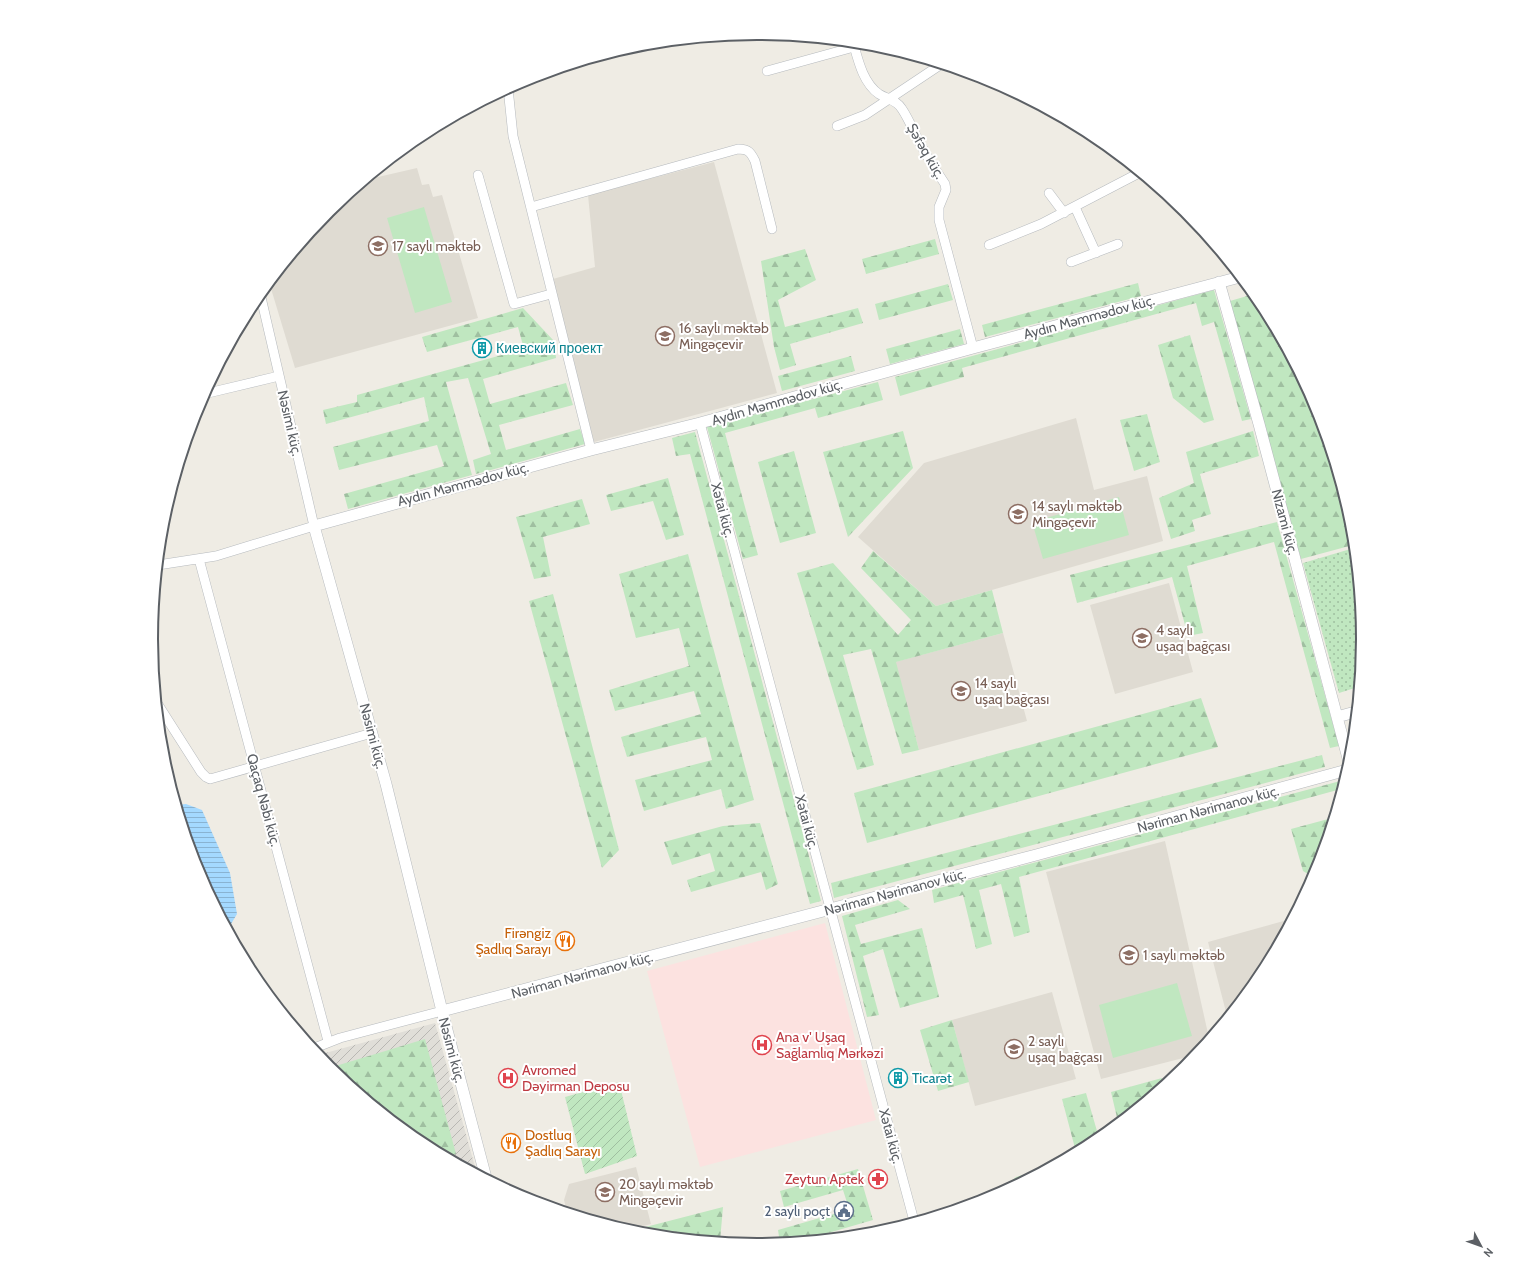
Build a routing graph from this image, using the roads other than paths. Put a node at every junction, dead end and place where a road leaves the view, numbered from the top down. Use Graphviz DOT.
graph roads {
  1 [pos="846,47"];
  2 [pos="854,49"];
  3 [pos="936,68"];
  4 [pos="767,71"];
  5 [pos="509,94"];
  6 [pos="888,98"];
  7 [pos="837,126"];
  8 [pos="478,175"];
  9 [pos="1135,175"];
  10 [pos="1049,194"];
  11 [pos="531,207"];
  12 [pos="1075,207"];
  13 [pos="1064,213"];
  14 [pos="772,229"];
  15 [pos="1118,244"];
  16 [pos="989,245"];
  17 [pos="1096,253"];
  18 [pos="1072,262"];
  19 [pos="1235,278"];
  20 [pos="1219,282"];
  21 [pos="551,294"];
  22 [pos="262,301"];
  23 [pos="973,348"];
  24 [pos="279,376"];
  25 [pos="211,392"];
  26 [pos="700,424"];
  27 [pos="592,450"];
  28 [pos="314,526"];
  29 [pos="200,559"];
  30 [pos="163,564"];
  31 [pos="162,711"];
  32 [pos="1350,713"];
  33 [pos="1337,717"];
  34 [pos="372,733"];
  35 [pos="1345,748"];
  36 [pos="255,765"];
  37 [pos="1340,772"];
  38 [pos="831,909"];
  39 [pos="442,1011"];
  40 [pos="328,1041"];
  41 [pos="317,1046"];
  42 [pos="484,1172"];
  43 [pos="913,1218"];
  1 -- 4 [label="street"];
  2 -- 6 [label="street, Şəfəq küç."];
  3 -- 6 [label="street"];
  5 -- 11 [label="street"];
  6 -- 7 [label="street"];
  6 -- 23 [label="street, Şəfəq küç."];
  8 -- 21 [label="street"];
  9 -- 12 [label="street"];
  10 -- 13 [label="street"];
  11 -- 14 [label="street"];
  11 -- 21 [label="street"];
  12 -- 13 [label="street"];
  12 -- 17 [label="street"];
  13 -- 16 [label="street"];
  15 -- 17 [label="street"];
  17 -- 18 [label="street"];
  19 -- 20 [label="street, Aydın Məmmədov küç."];
  20 -- 23 [label="street, Aydın Məmmədov küç."];
  20 -- 33 [label="street, Nizami küç."];
  21 -- 27 [label="street"];
  22 -- 24 [label="street, Nəsimi küç."];
  23 -- 26 [label="street, Aydın Məmmədov küç."];
  24 -- 25 [label="street"];
  24 -- 28 [label="street, Nəsimi küç."];
  26 -- 27 [label="street, Aydın Məmmədov küç."];
  26 -- 38 [label="street, Xətai küç."];
  27 -- 28 [label="street, Aydın Məmmədov küç."];
  28 -- 29 [label="street"];
  28 -- 34 [label="street, Nəsimi küç."];
  29 -- 30 [label="street"];
  29 -- 36 [label="street, Qaçaq Nəbi küç."];
  31 -- 36 [label="street"];
  32 -- 33 [label="street"];
  33 -- 35 [label="street, Nizami küç."];
  34 -- 36 [label="street"];
  34 -- 39 [label="street, Nəsimi küç."];
  36 -- 40 [label="street, Qaçaq Nəbi küç."];
  37 -- 38 [label="street, Nəriman Nərimanov küç."];
  38 -- 39 [label="street, Nəriman Nərimanov küç."];
  38 -- 43 [label="street, Xətai küç."];
  39 -- 40 [label="street"];
  39 -- 42 [label="street, Nəsimi küç."];
  40 -- 41 [label="street"];
}
